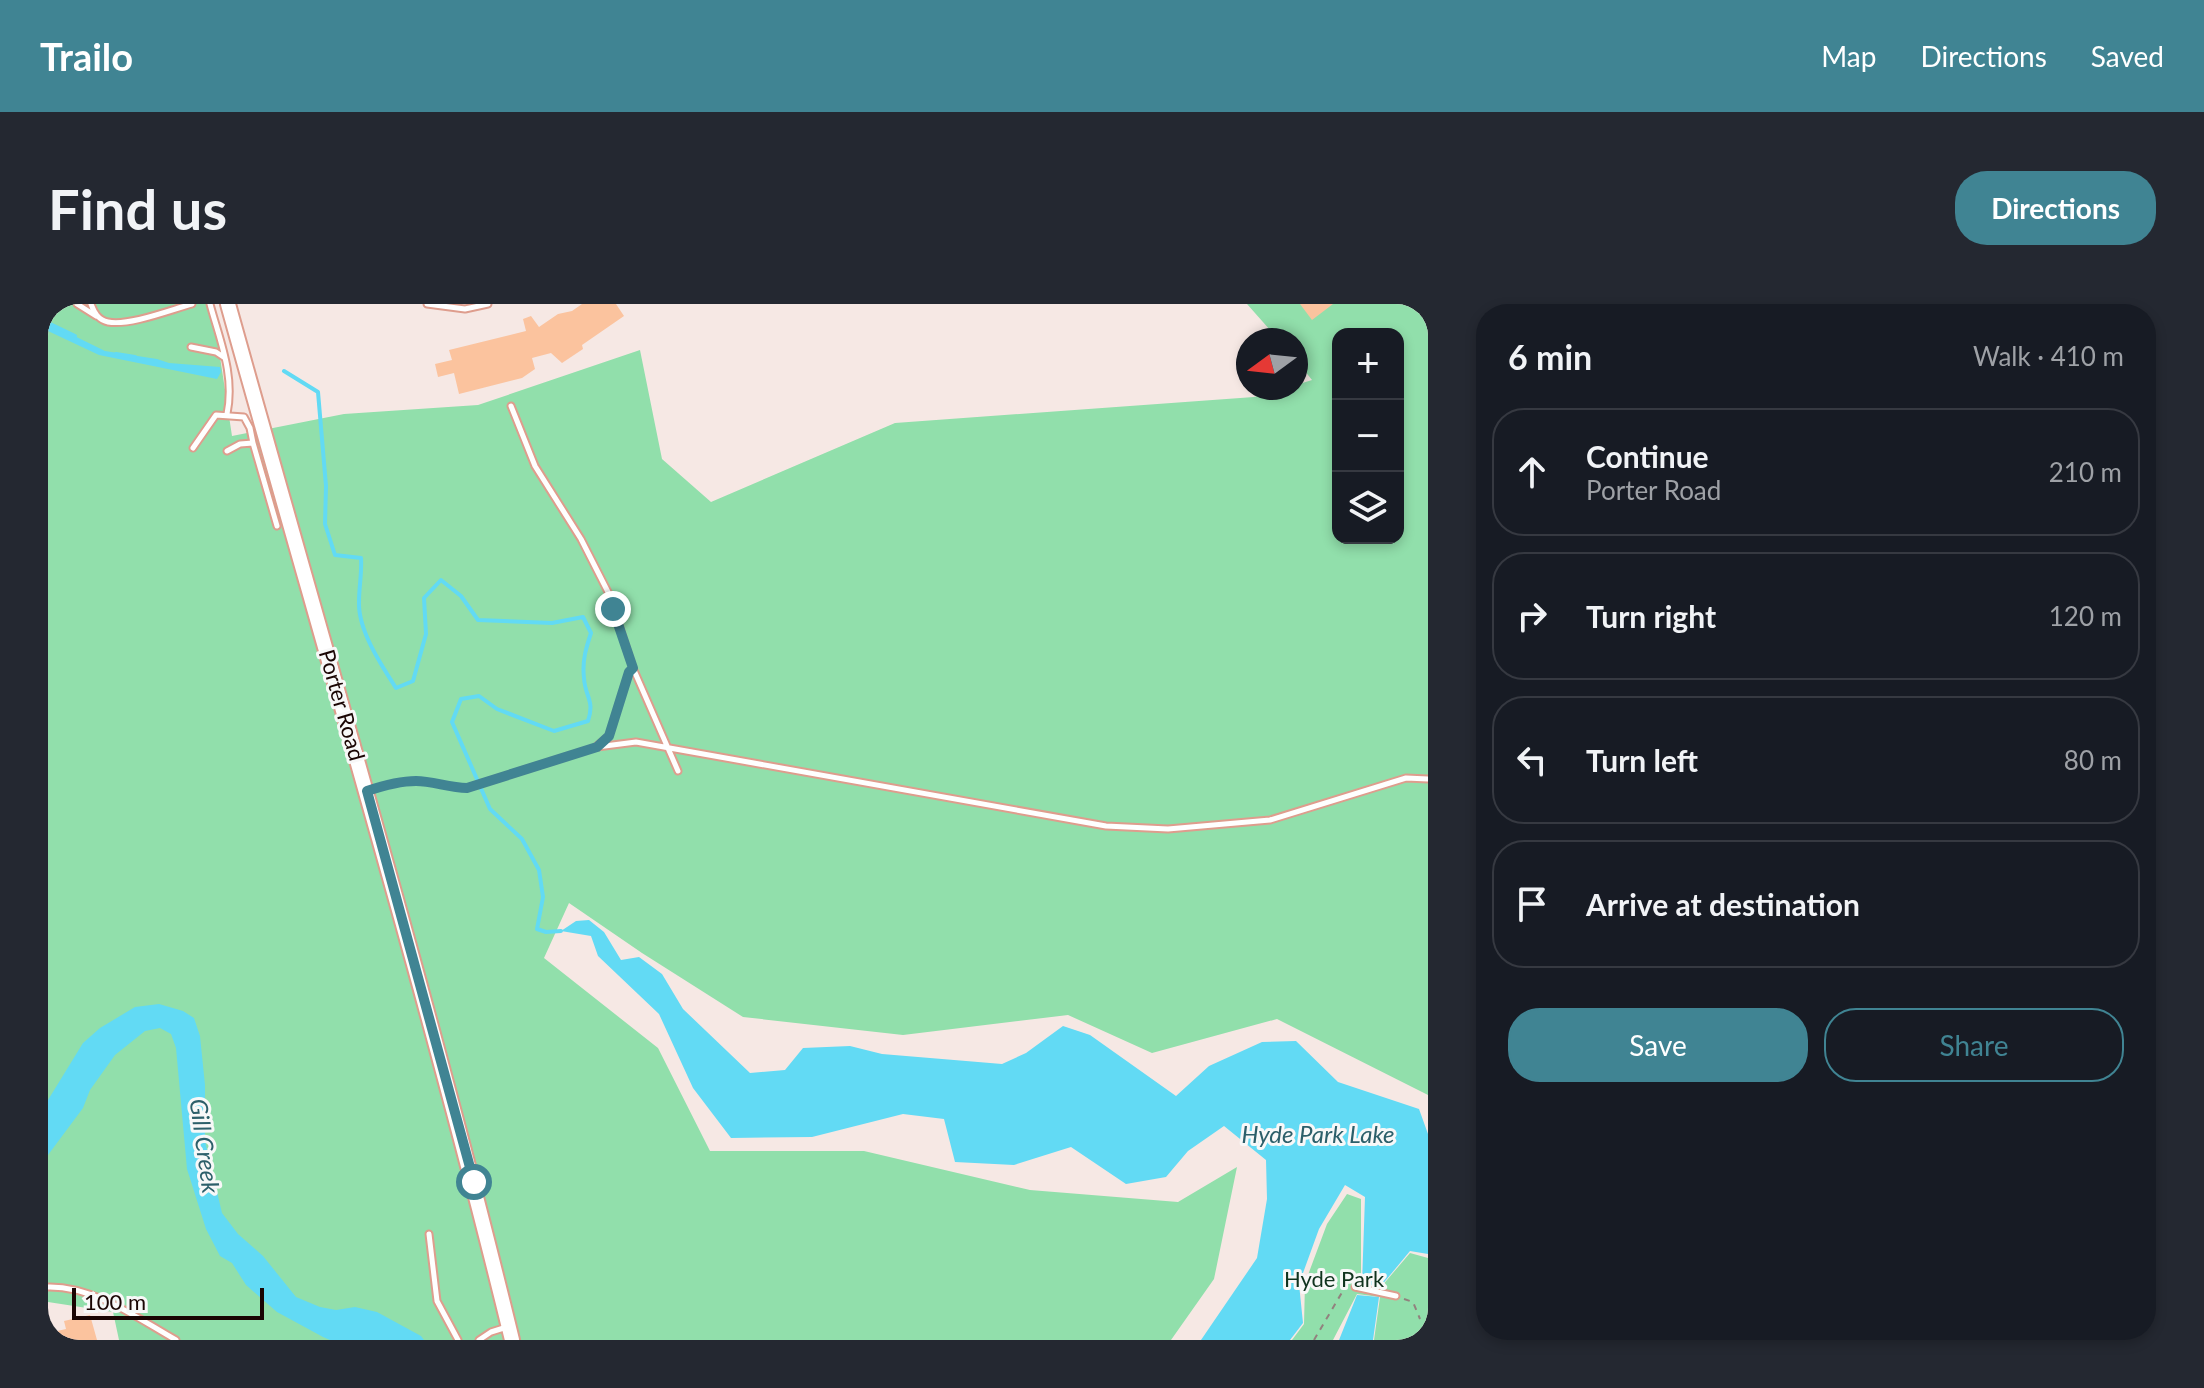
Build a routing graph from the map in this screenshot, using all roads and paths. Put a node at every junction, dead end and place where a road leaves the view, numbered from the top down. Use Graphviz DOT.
graph roads {
  1 [pos="77,304"];
  2 [pos="91,304"];
  3 [pos="192,304"];
  4 [pos="210,304"];
  5 [pos="228,304"];
  6 [pos="427,304"];
  7 [pos="488,304"];
  8 [pos="1421,304"];
  9 [pos="1428,305"];
  10 [pos="97,316"];
  11 [pos="191,347"];
  12 [pos="226,359"];
  13 [pos="511,406"];
  14 [pos="227,414"];
  15 [pos="253,443"];
  16 [pos="193,448"];
  17 [pos="227,451"];
  18 [pos="277,526"];
  19 [pos="633,668"];
  20 [pos="666,746"];
  21 [pos="597,747"];
  22 [pos="678,771"];
  23 [pos="1428,779"];
  24 [pos="467,788"];
  25 [pos="367,791"];
  26 [pos="429,1234"];
  27 [pos="48,1287"];
  28 [pos="1355,1287"];
  29 [pos="1396,1296"];
  30 [pos="1420,1319"];
  31 [pos="511,1333"];
  32 [pos="176,1340"];
  33 [pos="458,1340"];
  34 [pos="479,1340"];
  35 [pos="1314,1340"];
  1 -- 10 [label="lane"];
  2 -- 10 [label="lane"];
  3 -- 10 [label="lane"];
  4 -- 12 [label="lane"];
  5 -- 25 [label="main road, Porter Road"];
  6 -- 7 [label="lane"];
  8 -- 9 [label="lane"];
  11 -- 12 [label="lane"];
  12 -- 14 [label="lane"];
  13 -- 19 [label="lane"];
  14 -- 15 [label="lane"];
  14 -- 16 [label="lane"];
  15 -- 17 [label="lane"];
  15 -- 18 [label="lane"];
  19 -- 20 [label="lane"];
  19 -- 21 [label="lane"];
  20 -- 21 [label="lane"];
  20 -- 22 [label="lane"];
  20 -- 23 [label="lane"];
  21 -- 24 [label="lane"];
  24 -- 25 [label="path"];
  25 -- 31 [label="main road, Porter Road"];
  26 -- 33 [label="lane"];
  27 -- 32 [label="lane"];
  28 -- 29 [label="lane"];
  28 -- 35 [label="path"];
  29 -- 30 [label="path"];
  31 -- 34 [label="lane"];
}
